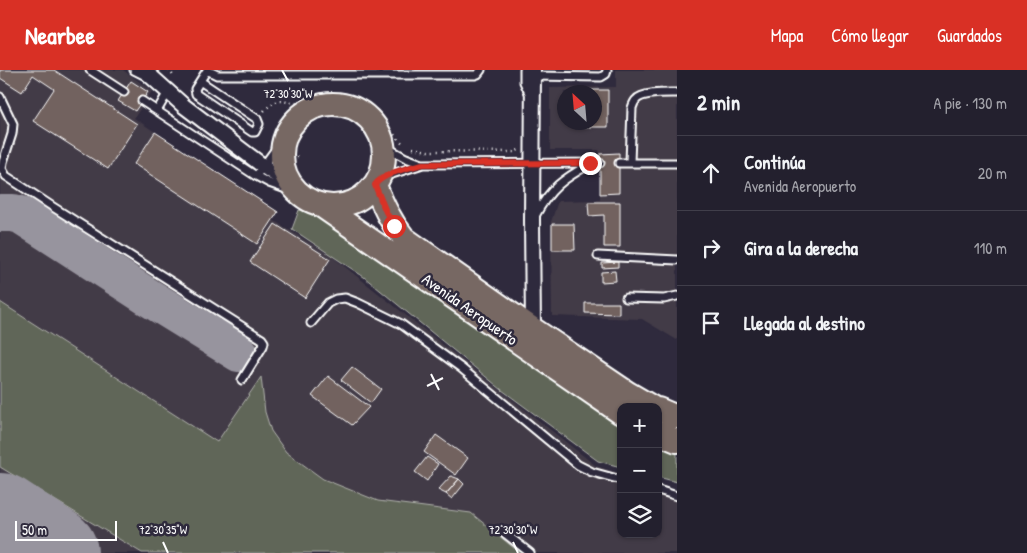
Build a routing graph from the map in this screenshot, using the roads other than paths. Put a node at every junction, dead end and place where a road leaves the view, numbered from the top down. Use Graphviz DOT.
graph roads {
  1 [pos="90,70"];
  2 [pos="134,70"];
  3 [pos="207,70"];
  4 [pos="481,70"];
  5 [pos="607,70"];
  6 [pos="217,72"];
  7 [pos="375,72"];
  8 [pos="530,72"];
  9 [pos="150,73"];
  10 [pos="200,81"];
  11 [pos="124,92"];
  12 [pos="168,92"];
  13 [pos="677,93"];
  14 [pos="0,97"];
  15 [pos="142,102"];
  16 [pos="157,111"];
  17 [pos="286,135"];
  18 [pos="384,146"];
  19 [pos="630,162"];
  20 [pos="590,163"];
  21 [pos="600,163"];
  22 [pos="619,163"];
  23 [pos="677,163"];
  24 [pos="423,164"];
  25 [pos="533,164"];
  26 [pos="260,171"];
  27 [pos="377,183"];
  28 [pos="296,190"];
  29 [pos="320,205"];
  30 [pos="532,220"];
  31 [pos="598,256"];
  32 [pos="677,260"];
  33 [pos="677,296"];
  34 [pos="626,298"];
  35 [pos="311,323"];
  36 [pos="533,329"];
  37 [pos="242,380"];
  38 [pos="645,403"];
  39 [pos="617,410"];
  40 [pos="662,411"];
  41 [pos="677,417"];
  42 [pos="662,435"];
  43 [pos="677,441"];
  44 [pos="617,479"];
  45 [pos="662,491"];
  46 [pos="677,496"];
  47 [pos="502,531"];
  48 [pos="530,553"];
  1 -- 11 [label="lane"];
  2 -- 9 [label="lane"];
  3 -- 6 [label="lane"];
  3 -- 10 [label="lane"];
  4 -- 7 [label="lane"];
  5 -- 8 [label="lane"];
  6 -- 7 [label="lane"];
  8 -- 25 [label="street"];
  9 -- 12 [label="street"];
  10 -- 10 [label="lane"];
  12 -- 16 [label="lane"];
  12 -- 26 [label="street"];
  13 -- 19 [label="lane"];
  14 -- 37 [label="lane"];
  15 -- 16 [label="lane"];
  16 -- 26 [label="lane"];
  17 -- 18 [label="main road"];
  17 -- 26 [label="lane"];
  17 -- 28 [label="main road"];
  18 -- 24 [label="lane"];
  18 -- 27 [label="main road"];
  19 -- 22 [label="lane"];
  19 -- 23 [label="lane"];
  20 -- 21 [label="lane"];
  20 -- 25 [label="lane"];
  20 -- 30 [label="lane"];
  24 -- 25 [label="lane"];
  24 -- 27 [label="lane"];
  25 -- 30 [label="street"];
  26 -- 28 [label="street"];
  27 -- 29 [label="main road"];
  27 -- 36 [label="main road, Avenida Aeropuerto"];
  28 -- 29 [label="main road"];
  29 -- 39 [label="main road, Avenida Aeropuerto"];
  30 -- 36 [label="street"];
  31 -- 32 [label="lane"];
  33 -- 34 [label="lane"];
  35 -- 44 [label="lane"];
  36 -- 38 [label="main road, Avenida Aeropuerto"];
  40 -- 41 [label="main road"];
  42 -- 43 [label="main road"];
  45 -- 46 [label="lane"];
  47 -- 48 [label="lane"];
}
